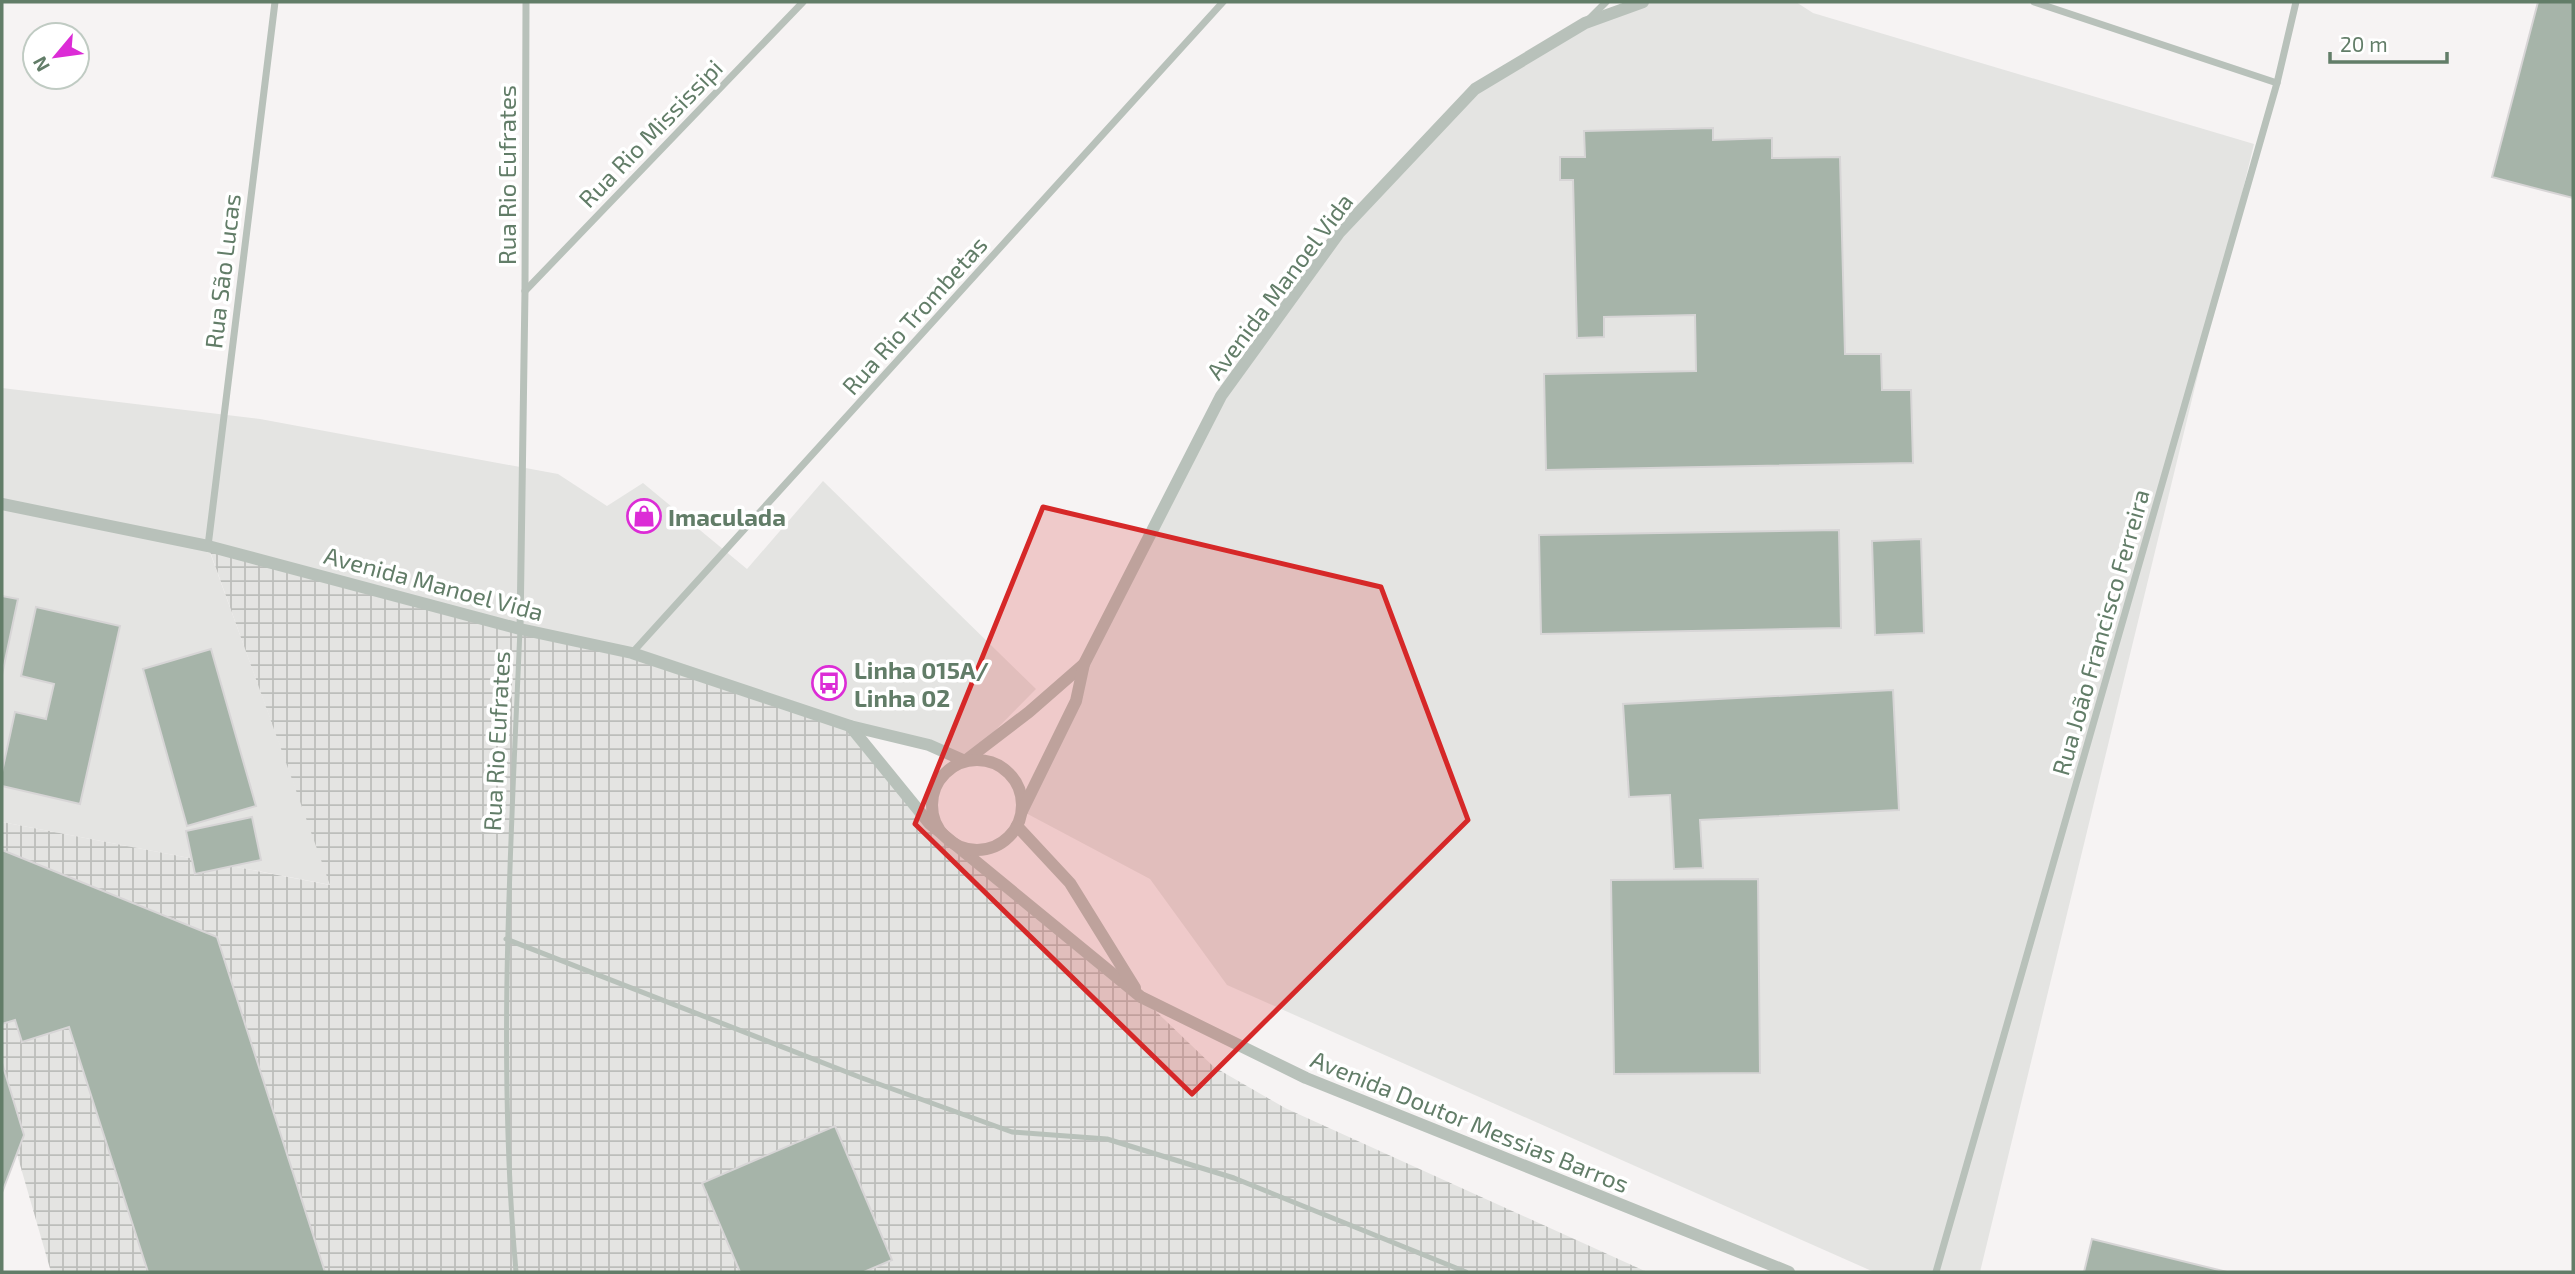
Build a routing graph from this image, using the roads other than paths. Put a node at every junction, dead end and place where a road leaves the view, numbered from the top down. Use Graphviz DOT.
graph roads {
  1 [pos="275,2"];
  2 [pos="526,2"];
  3 [pos="803,2"];
  4 [pos="1223,2"];
  5 [pos="1606,2"];
  6 [pos="1643,2"];
  7 [pos="2034,2"];
  8 [pos="2297,2"];
  9 [pos="1585,23"];
  10 [pos="2277,83"];
  11 [pos="526,291"];
  12 [pos="2,504"];
  13 [pos="208,546"];
  14 [pos="520,629"];
  15 [pos="632,653"];
  16 [pos="1084,664"];
  17 [pos="850,726"];
  18 [pos="965,761"];
  19 [pos="1022,811"];
  20 [pos="1017,827"];
  21 [pos="950,841"];
  22 [pos="506,939"];
  23 [pos="1141,997"];
  24 [pos="516,1272"];
  25 [pos="1466,1272"];
  26 [pos="1789,1272"];
  27 [pos="1936,1272"];
  1 -- 13 [label="street, Rua São Lucas"];
  2 -- 11 [label="street, Rua Rio Eufrates"];
  3 -- 11 [label="street, Rua Rio Mississipi"];
  4 -- 15 [label="street, Rua Rio Trombetas"];
  5 -- 9 [label="street"];
  6 -- 9 [label="street, Avenida Manoel Vida"];
  7 -- 10 [label="street"];
  8 -- 10 [label="street, Rua João Francisco Ferreira"];
  9 -- 16 [label="street, Avenida Manoel Vida"];
  10 -- 27 [label="street, Rua João Francisco Ferreira"];
  11 -- 14 [label="street, Rua Rio Eufrates"];
  12 -- 13 [label="street, Avenida Manoel Vida"];
  13 -- 14 [label="street, Avenida Manoel Vida"];
  14 -- 15 [label="street, Avenida Manoel Vida"];
  14 -- 22 [label="lane, Rua Rio Eufrates"];
  15 -- 17 [label="street, Avenida Manoel Vida"];
  16 -- 18 [label="street, Avenida Manoel Vida"];
  16 -- 19 [label="street, Avenida Manoel Vida"];
  17 -- 18 [label="street, Avenida Manoel Vida"];
  17 -- 21 [label="street"];
  18 -- 19 [label="street, Avenida Manoel Vida"];
  18 -- 21 [label="street, Avenida Manoel Vida"];
  19 -- 20 [label="street, Avenida Manoel Vida"];
  20 -- 21 [label="street"];
  20 -- 23 [label="street"];
  21 -- 23 [label="street, Avenida Doutor Messias Barros"];
  22 -- 24 [label="lane, Rua Rio Eufrates"];
  22 -- 25 [label="lane"];
  23 -- 26 [label="street, Avenida Doutor Messias Barros"];
}
